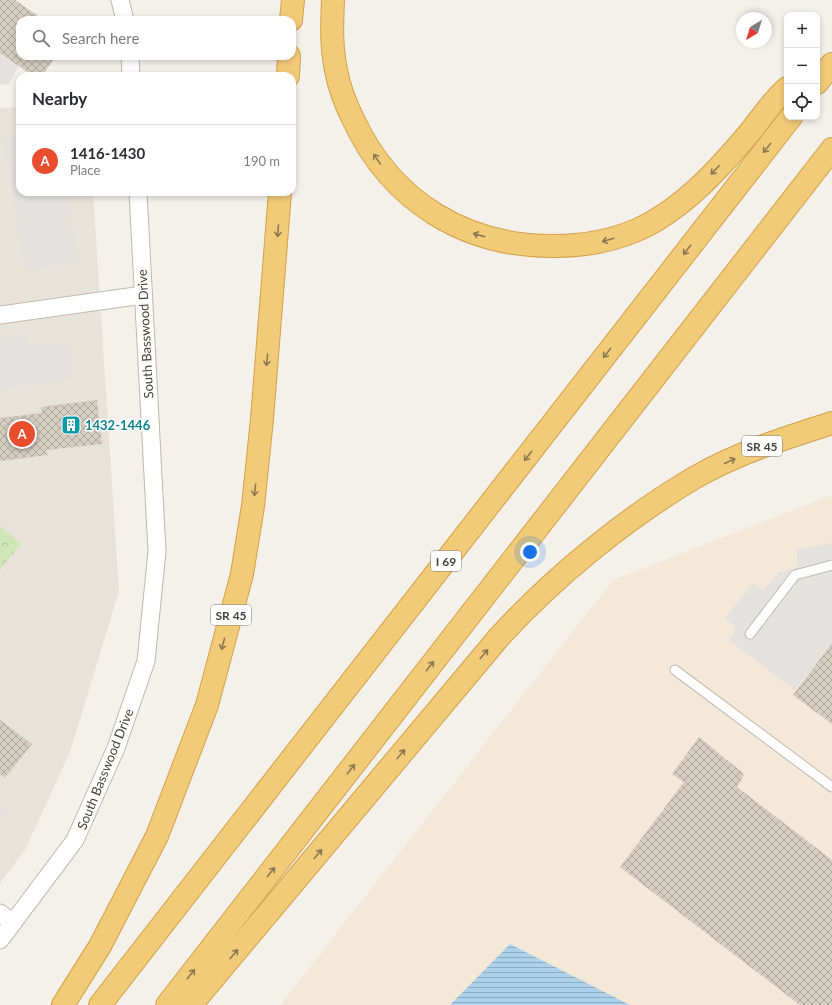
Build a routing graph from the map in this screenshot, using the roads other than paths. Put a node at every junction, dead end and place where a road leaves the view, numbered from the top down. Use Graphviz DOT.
graph roads {
  1 [pos="120,0"];
  2 [pos="293,0"];
  3 [pos="333,0"];
  4 [pos="124,16"];
  5 [pos="291,16"];
  6 [pos="832,50"];
  7 [pos="130,60"];
  8 [pos="289,60"];
  9 [pos="820,60"];
  10 [pos="832,64"];
  11 [pos="131,72"];
  12 [pos="288,72"];
  13 [pos="820,79"];
  14 [pos="784,92"];
  15 [pos="789,120"];
  16 [pos="832,149"];
  17 [pos="138,196"];
  18 [pos="280,196"];
  19 [pos="143,295"];
  20 [pos="0,316"];
  21 [pos="832,423"];
  22 [pos="832,565"];
  23 [pos="750,634"];
  24 [pos="676,670"];
  25 [pos="832,787"];
  26 [pos="6,918"];
  27 [pos="0,940"];
  28 [pos="63,1005"];
  29 [pos="100,1005"];
  30 [pos="167,1005"];
  31 [pos="191,1005"];
  1 -- 4 [label="street"];
  2 -- 5 [label="highway"];
  14 -- 3 [label="highway, one-way"];
  6 -- 9 [label="highway"];
  7 -- 11 [label="street"];
  8 -- 12 [label="highway"];
  10 -- 13 [label="highway"];
  15 -- 29 [label="highway, I 69, one-way"];
  30 -- 16 [label="highway, one-way"];
  17 -- 19 [label="street, South Basswood Drive"];
  18 -- 28 [label="highway, SR 45, one-way"];
  19 -- 20 [label="street"];
  19 -- 26 [label="street, South Basswood Drive"];
  31 -- 21 [label="highway, SR 45, one-way"];
  22 -- 23 [label="lane"];
  24 -- 25 [label="lane"];
  26 -- 27 [label="street, South Basswood Drive"];
}
